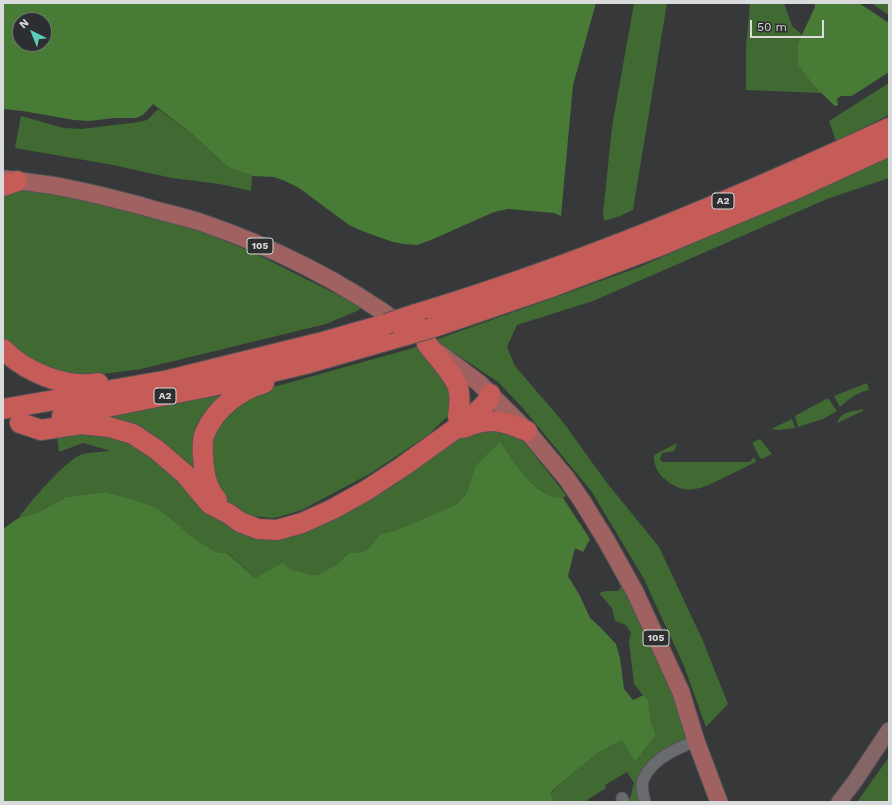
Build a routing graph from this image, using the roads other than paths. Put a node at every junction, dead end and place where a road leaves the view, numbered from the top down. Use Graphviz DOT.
graph roads {
  1 [pos="889,128"];
  2 [pos="889,146"];
  3 [pos="8,182"];
  4 [pos="429,336"];
  5 [pos="3,349"];
  6 [pos="309,363"];
  7 [pos="169,380"];
  8 [pos="490,394"];
  9 [pos="3,409"];
  10 [pos="11,425"];
  11 [pos="449,430"];
  12 [pos="527,431"];
  13 [pos="228,514"];
  14 [pos="889,730"];
  15 [pos="696,741"];
  16 [pos="645,802"];
  17 [pos="719,802"];
  18 [pos="839,802"];
  1 -- 7 [label="highway, A2, bridge"];
  2 -- 4 [label="highway, A2"];
  3 -- 4 [label="main road, 105"];
  4 -- 6 [label="highway, A2, bridge"];
  4 -- 8 [label="main road, 105"];
  4 -- 11 [label="highway"];
  5 -- 7 [label="highway"];
  6 -- 10 [label="highway, A2"];
  6 -- 13 [label="highway"];
  7 -- 9 [label="highway, A2"];
  8 -- 11 [label="highway"];
  8 -- 12 [label="main road, 105"];
  10 -- 13 [label="highway"];
  11 -- 12 [label="highway"];
  11 -- 13 [label="highway"];
  12 -- 15 [label="main road, 105"];
  14 -- 18 [label="main road"];
  15 -- 16 [label="street"];
  15 -- 17 [label="main road, 105"];
}
